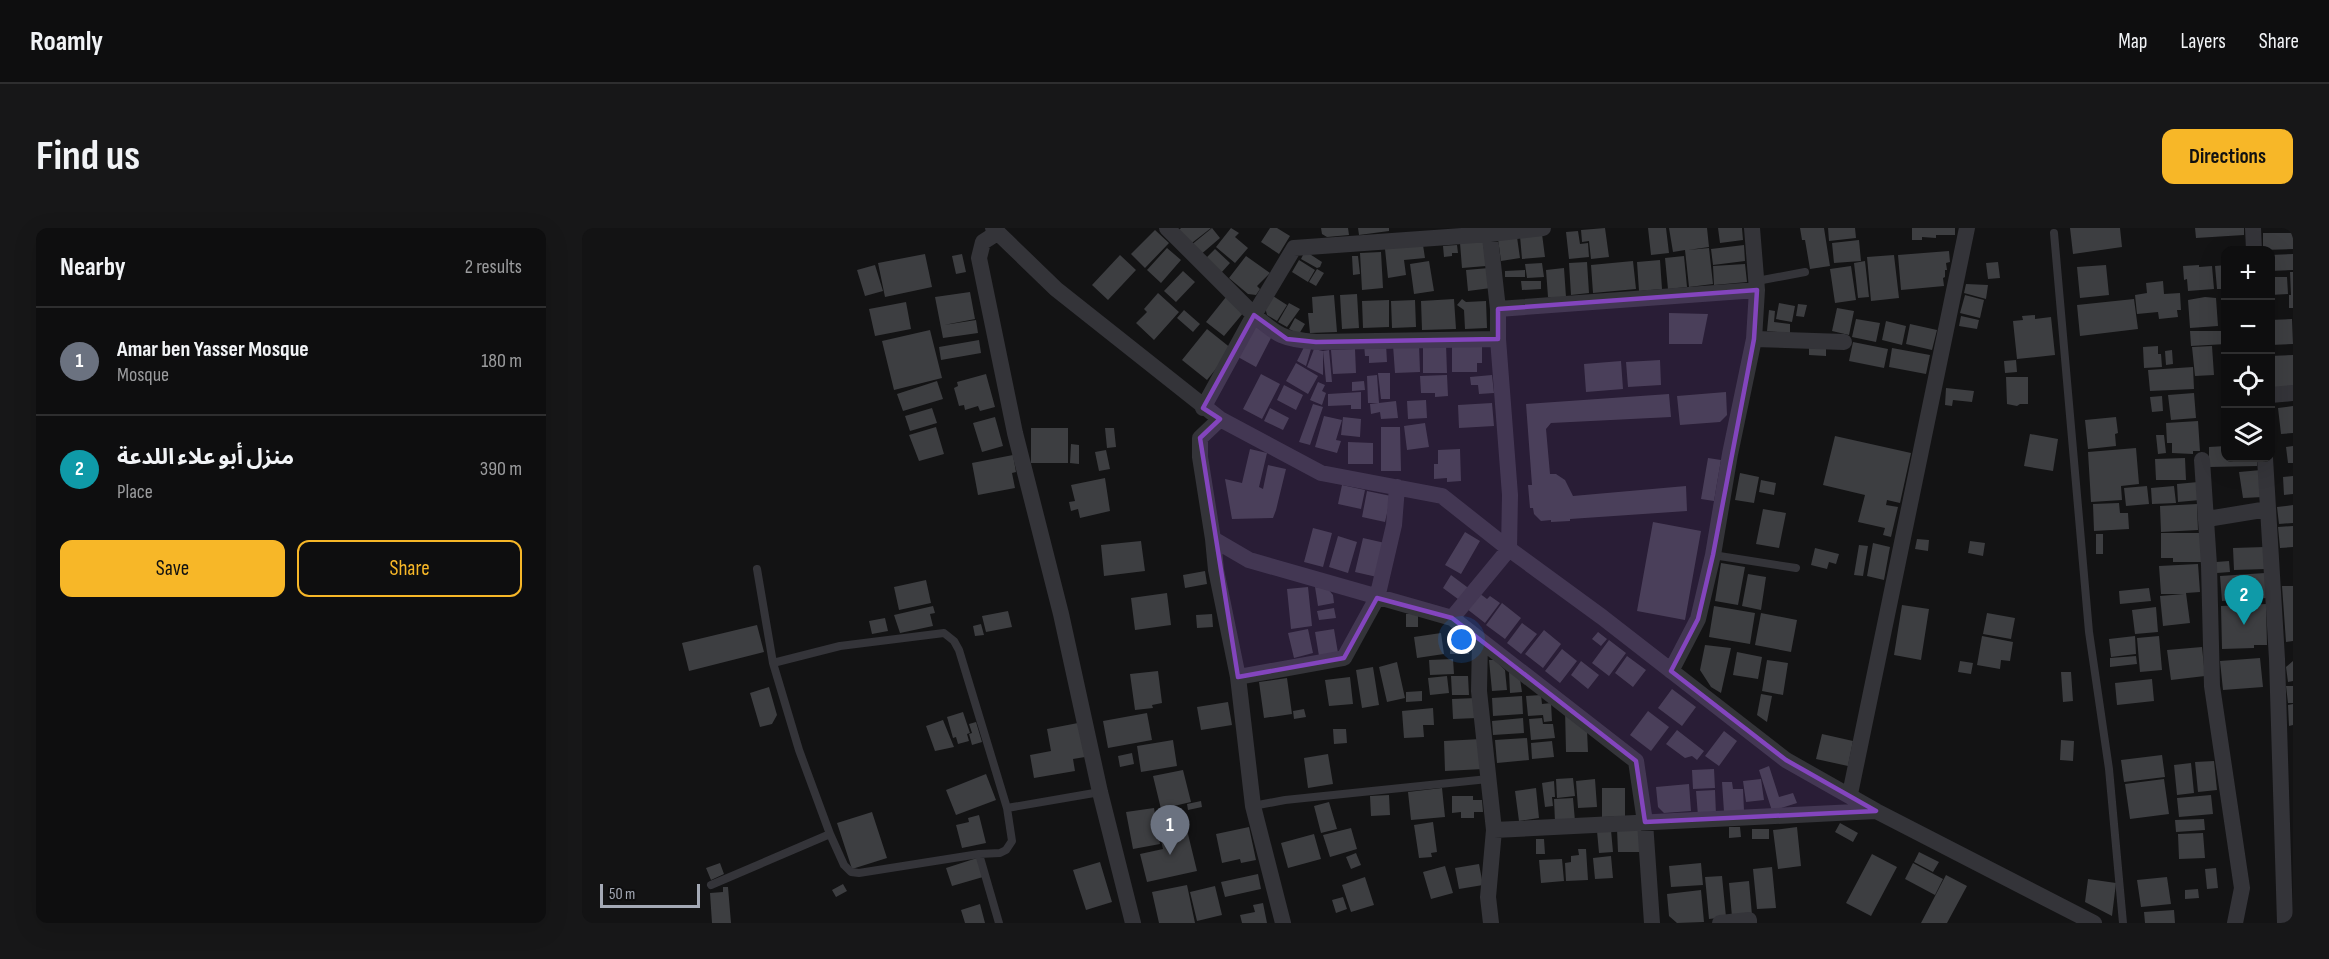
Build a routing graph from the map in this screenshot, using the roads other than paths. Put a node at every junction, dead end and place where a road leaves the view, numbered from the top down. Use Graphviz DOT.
graph roads {
  1 [pos="1167,228"];
  2 [pos="1543,228"];
  3 [pos="1752,228"];
  4 [pos="1967,228"];
  5 [pos="2253,228"];
  6 [pos="995,231"];
  7 [pos="1490,231"];
  8 [pos="2054,233"];
  9 [pos="1395,234"];
  10 [pos="2254,246"];
  11 [pos="1805,272"];
  12 [pos="1757,285"];
  13 [pos="1498,309"];
  14 [pos="1254,315"];
  15 [pos="1498,339"];
  16 [pos="1754,339"];
  17 [pos="1844,342"];
  18 [pos="2293,393"];
  19 [pos="2275,395"];
  20 [pos="1203,408"];
  21 [pos="1220,419"];
  22 [pos="2202,460"];
  23 [pos="2265,462"];
  24 [pos="1397,487"];
  25 [pos="2268,509"];
  26 [pos="2206,519"];
  27 [pos="1213,539"];
  28 [pos="1509,549"];
  29 [pos="1713,555"];
  30 [pos="1796,568"];
  31 [pos="757,569"];
  32 [pos="1377,598"];
  33 [pos="1452,618"];
  34 [pos="1480,639"];
  35 [pos="2285,658"];
  36 [pos="773,663"];
  37 [pos="1671,671"];
  38 [pos="1238,677"];
  39 [pos="1488,779"];
  40 [pos="1100,792"];
  41 [pos="1850,794"];
  42 [pos="1253,806"];
  43 [pos="1006,808"];
  44 [pos="1876,810"];
  45 [pos="1645,822"];
  46 [pos="1494,830"];
  47 [pos="830,834"];
  48 [pos="979,854"];
  49 [pos="711,885"];
  50 [pos="999,923"];
  51 [pos="1133,923"];
  52 [pos="1283,923"];
  53 [pos="1491,923"];
  54 [pos="1652,923"];
  55 [pos="1720,923"];
  56 [pos="1749,923"];
  57 [pos="2094,923"];
  58 [pos="2123,923"];
  59 [pos="2235,923"];
  60 [pos="2285,923"];
  1 -- 14 [label="street"];
  2 -- 7 [label="street"];
  3 -- 12 [label="street"];
  4 -- 41 [label="street"];
  5 -- 10 [label="street"];
  6 -- 20 [label="street"];
  6 -- 40 [label="street"];
  7 -- 9 [label="street"];
  7 -- 13 [label="street"];
  8 -- 58 [label="lane"];
  9 -- 14 [label="street"];
  11 -- 12 [label="lane"];
  12 -- 13 [label="street"];
  12 -- 16 [label="street"];
  13 -- 15 [label="street"];
  14 -- 15 [label="street"];
  14 -- 20 [label="street"];
  15 -- 28 [label="street"];
  16 -- 17 [label="street"];
  16 -- 29 [label="street"];
  18 -- 19 [label="street"];
  20 -- 21 [label="street"];
  21 -- 24 [label="street"];
  21 -- 27 [label="street"];
  22 -- 26 [label="street"];
  23 -- 25 [label="street"];
  24 -- 28 [label="street"];
  24 -- 32 [label="street"];
  25 -- 26 [label="street"];
  25 -- 35 [label="street"];
  26 -- 59 [label="street"];
  27 -- 32 [label="street"];
  27 -- 38 [label="street"];
  28 -- 33 [label="street"];
  28 -- 37 [label="street"];
  29 -- 30 [label="lane"];
  29 -- 37 [label="street"];
  31 -- 36 [label="lane"];
  32 -- 33 [label="street"];
  32 -- 38 [label="street"];
  33 -- 34 [label="street"];
  34 -- 39 [label="street"];
  34 -- 45 [label="street"];
  35 -- 60 [label="street"];
  36 -- 43 [label="lane"];
  36 -- 47 [label="lane"];
  37 -- 41 [label="street"];
  38 -- 42 [label="street"];
  39 -- 42 [label="lane"];
  39 -- 46 [label="street"];
  40 -- 43 [label="lane"];
  40 -- 51 [label="street"];
  41 -- 44 [label="street"];
  42 -- 52 [label="street"];
  43 -- 48 [label="lane"];
  44 -- 45 [label="street"];
  44 -- 57 [label="street"];
  45 -- 46 [label="street"];
  45 -- 54 [label="street"];
  46 -- 53 [label="street"];
  47 -- 48 [label="lane"];
  47 -- 49 [label="lane"];
  48 -- 50 [label="lane"];
  55 -- 56 [label="street"];
}
